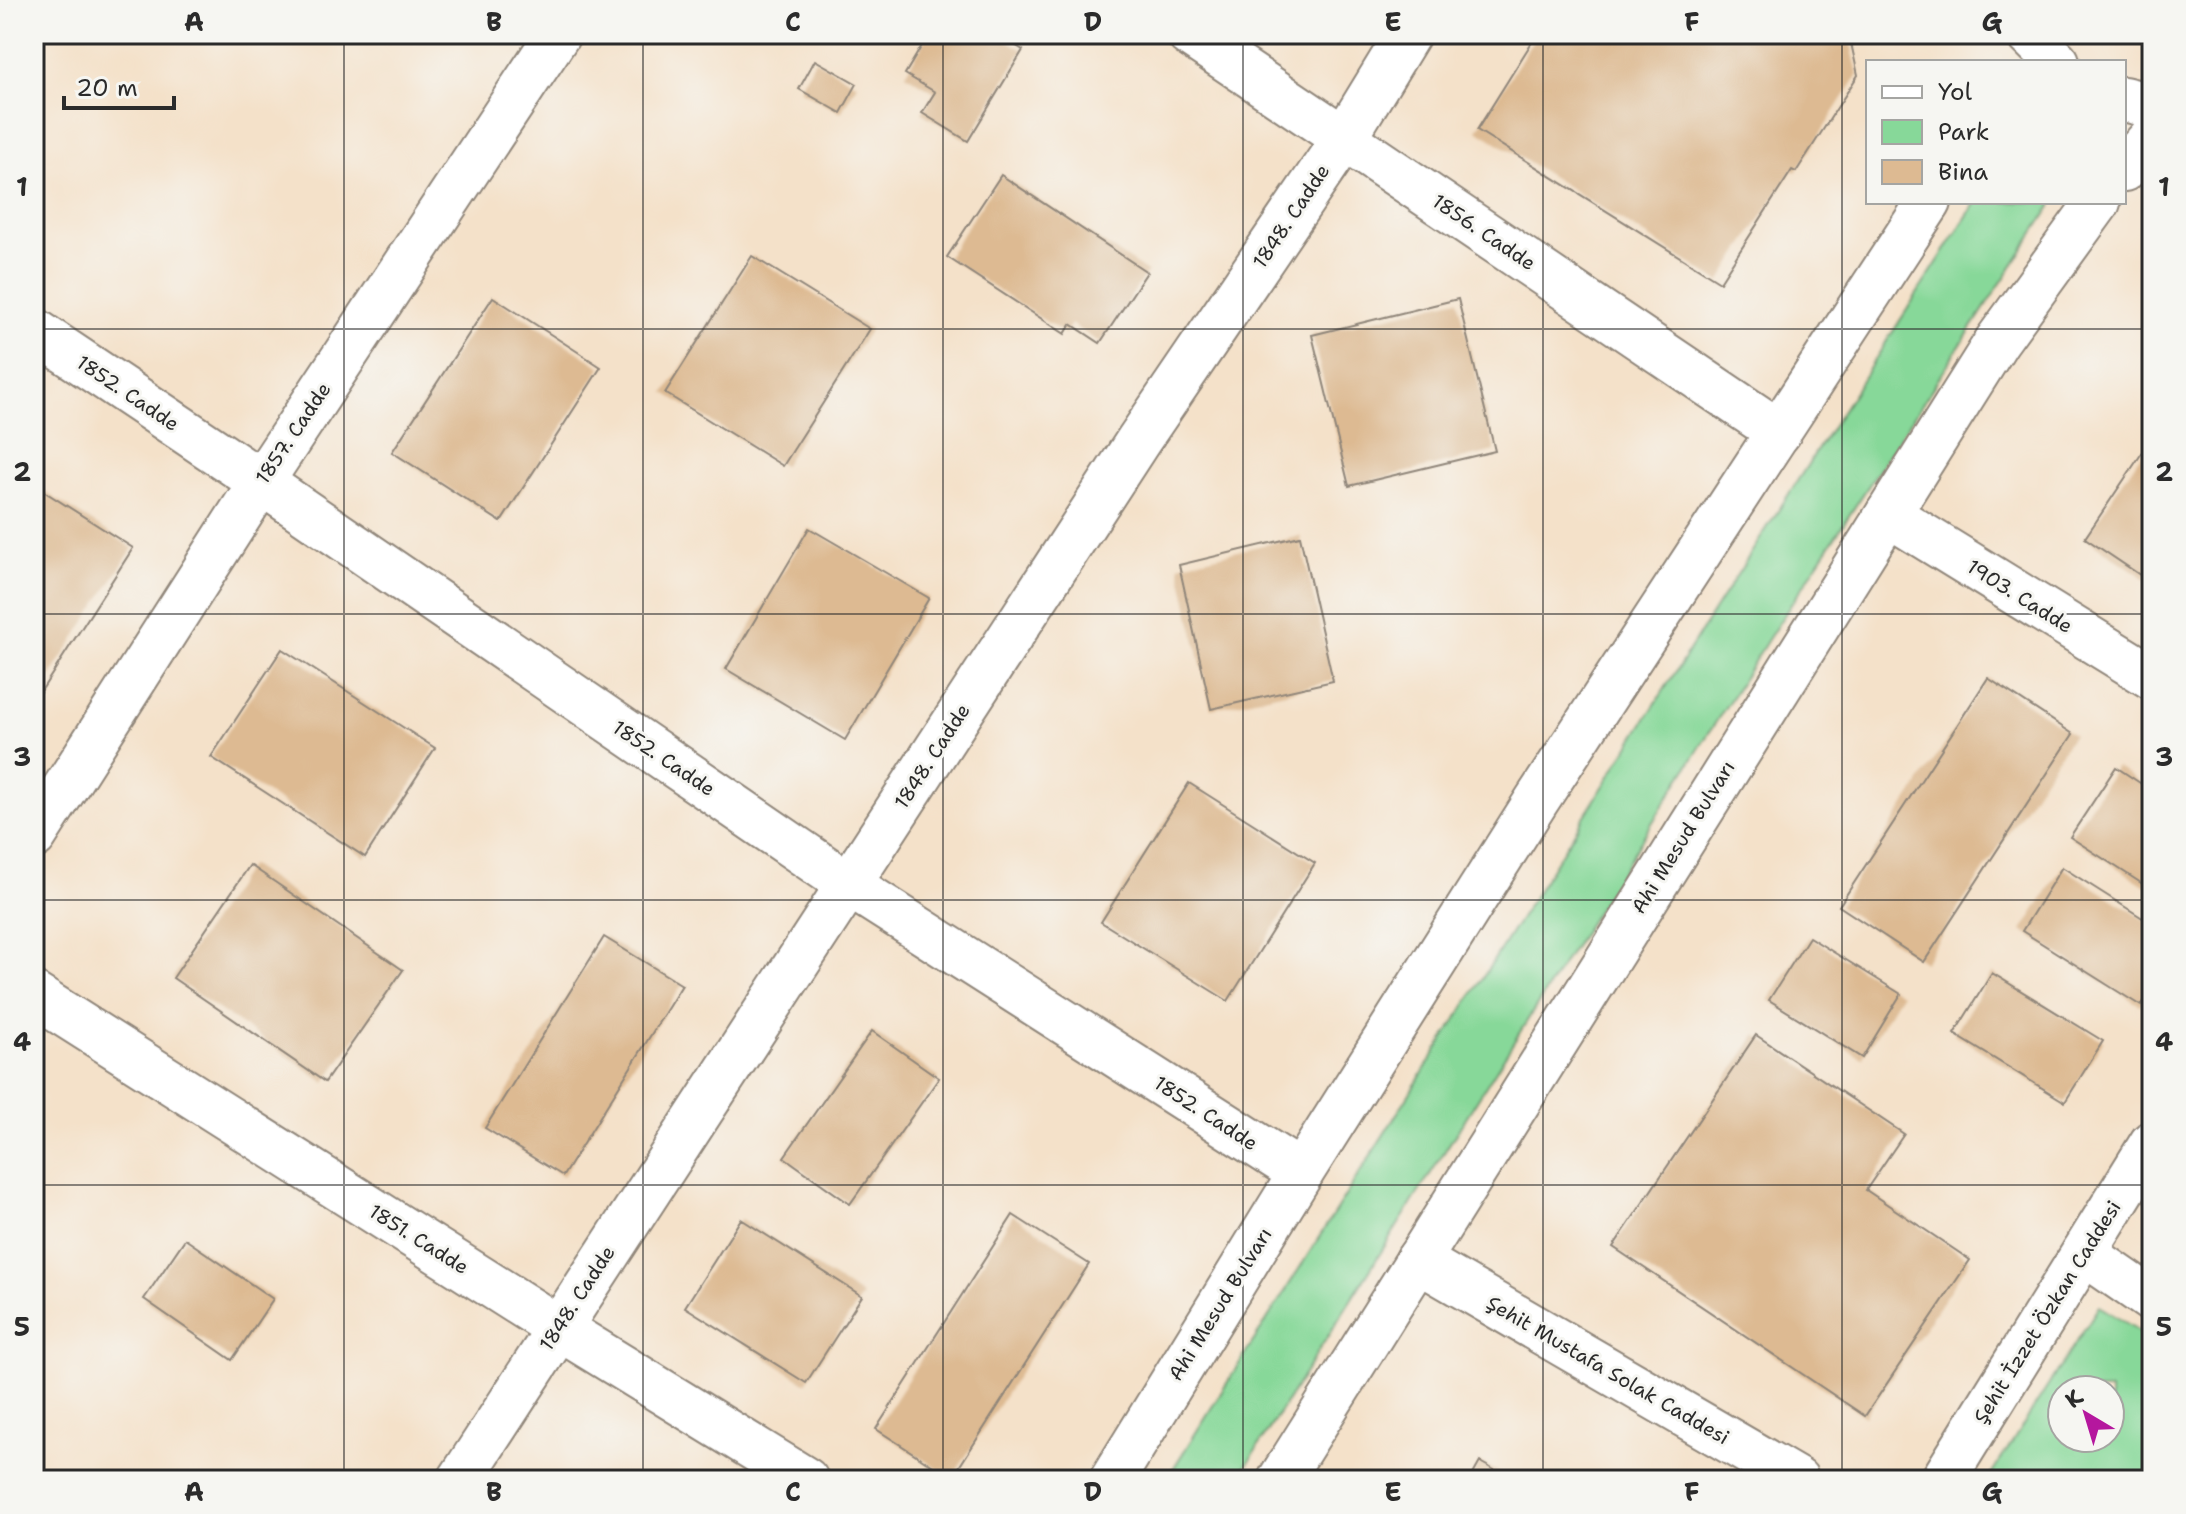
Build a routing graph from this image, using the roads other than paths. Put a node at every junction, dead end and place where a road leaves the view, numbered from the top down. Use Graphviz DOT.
graph roads {
  1 [pos="558,34"];
  2 [pos="1189,34"];
  3 [pos="1408,34"];
  4 [pos="2126,100"];
  5 [pos="2152,106"];
  6 [pos="1345,137"];
  7 [pos="2152,137"];
  8 [pos="2126,167"];
  9 [pos="1928,204"];
  10 [pos="2097,204"];
  11 [pos="34,330"];
  12 [pos="1779,432"];
  13 [pos="261,482"];
  14 [pos="1888,514"];
  15 [pos="2152,677"];
  16 [pos="34,836"];
  17 [pos="848,884"];
  18 [pos="34,995"];
  19 [pos="2152,1143"];
  20 [pos="1301,1173"];
  21 [pos="2084,1253"];
  22 [pos="1418,1260"];
  23 [pos="2152,1300"];
  24 [pos="557,1327"];
  25 [pos="460,1480"];
  26 [pos="806,1480"];
  27 [pos="1112,1480"];
  28 [pos="1280,1480"];
  29 [pos="1797,1480"];
  30 [pos="1943,1480"];
  1 -- 13 [label="street, 1857. Cadde"];
  2 -- 6 [label="street, 1856. Cadde"];
  3 -- 6 [label="street, 1848. Cadde"];
  4 -- 5 [label="street"];
  6 -- 12 [label="street, 1856. Cadde"];
  6 -- 17 [label="street, 1848. Cadde"];
  7 -- 8 [label="street"];
  9 -- 12 [label="street, Ahi Mesud Bulvarı"];
  10 -- 14 [label="street, Ahi Mesud Bulvarı"];
  11 -- 13 [label="street, 1852. Cadde"];
  12 -- 20 [label="street, Ahi Mesud Bulvarı"];
  13 -- 16 [label="street, 1857. Cadde"];
  13 -- 17 [label="street, 1852. Cadde"];
  14 -- 15 [label="street, 1903. Cadde"];
  14 -- 22 [label="street, Ahi Mesud Bulvarı"];
  17 -- 20 [label="street, 1852. Cadde"];
  17 -- 24 [label="street, 1848. Cadde"];
  18 -- 24 [label="street, 1851. Cadde"];
  19 -- 21 [label="street, Şehit İzzet Özkan Caddesi"];
  20 -- 27 [label="street, Ahi Mesud Bulvarı"];
  21 -- 23 [label="street"];
  21 -- 30 [label="street, Şehit İzzet Özkan Caddesi"];
  22 -- 28 [label="street, Ahi Mesud Bulvarı"];
  22 -- 29 [label="street, Şehit Mustafa Solak Caddesi"];
  24 -- 25 [label="street, 1848. Cadde"];
  24 -- 26 [label="street, 1851. Cadde"];
}
